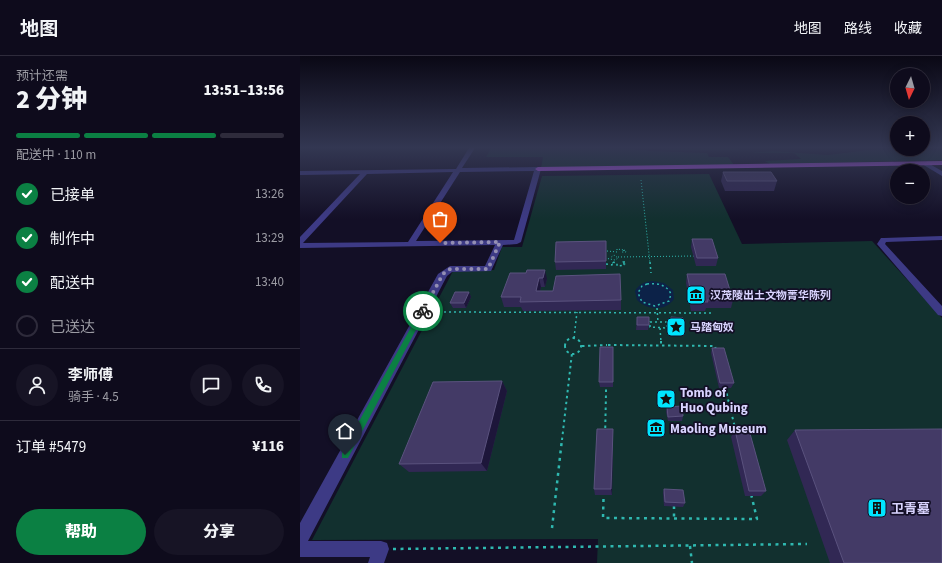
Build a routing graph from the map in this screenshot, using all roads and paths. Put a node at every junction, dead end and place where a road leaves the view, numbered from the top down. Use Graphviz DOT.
graph roads {
  1 [pos="366,172"];
  2 [pos="381,172"];
  3 [pos="456,172"];
  4 [pos="537,172"];
  5 [pos="300,173"];
  6 [pos="641,180"];
  7 [pos="942,238"];
  8 [pos="300,242"];
  9 [pos="500,242"];
  10 [pos="410,244"];
  11 [pos="300,246"];
  12 [pos="624,250"];
  13 [pos="607,251"];
  14 [pos="614,254"];
  15 [pos="697,256"];
  16 [pos="618,257"];
  17 [pos="649,257"];
  18 [pos="602,258"];
  19 [pos="610,258"];
  20 [pos="615,261"];
  21 [pos="606,264"];
  22 [pos="625,264"];
  23 [pos="651,273"];
  24 [pos="652,282"];
  25 [pos="657,308"];
  26 [pos="444,312"];
  27 [pos="577,312"];
  28 [pos="657,312"];
  29 [pos="942,312"];
  30 [pos="713,313"];
  31 [pos="658,322"];
  32 [pos="660,328"];
  33 [pos="574,339"];
  34 [pos="607,345"];
  35 [pos="582,346"];
  36 [pos="662,346"];
  37 [pos="572,353"];
  38 [pos="674,506"];
  39 [pos="674,518"];
  40 [pos="552,528"];
  41 [pos="300,539"];
  42 [pos="807,544"];
  43 [pos="690,546"];
  44 [pos="300,549"];
  45 [pos="378,556"];
  46 [pos="692,563"];
  1 -- 2 [label="street"];
  1 -- 5 [label="street"];
  1 -- 8 [label="street"];
  3 -- 10 [label="street"];
  4 -- 9 [label="street"];
  6 -- 17 [label="path"];
  7 -- 29 [label="street"];
  9 -- 10 [label="street"];
  9 -- 41 [label="street"];
  10 -- 11 [label="street"];
  12 -- 14 [label="path"];
  13 -- 14 [label="path"];
  14 -- 16 [label="path"];
  14 -- 19 [label="path"];
  15 -- 17 [label="path"];
  16 -- 17 [label="path"];
  16 -- 20 [label="path"];
  17 -- 23 [label="path"];
  18 -- 19 [label="path"];
  19 -- 20 [label="path"];
  20 -- 21 [label="path"];
  20 -- 22 [label="path"];
  24 -- 24 [label="path"];
  25 -- 28 [label="path"];
  26 -- 27 [label="path"];
  27 -- 28 [label="path"];
  27 -- 33 [label="path"];
  28 -- 30 [label="path"];
  28 -- 31 [label="path"];
  31 -- 32 [label="path"];
  31 -- 32 [label="path"];
  32 -- 36 [label="path"];
  33 -- 35 [label="path"];
  33 -- 37 [label="path"];
  34 -- 35 [label="path"];
  34 -- 36 [label="path"];
  34 -- 39 [label="path"];
  35 -- 37 [label="path"];
  36 -- 39 [label="path"];
  37 -- 40 [label="path"];
  38 -- 39 [label="path"];
  42 -- 43 [label="path"];
  43 -- 45 [label="path"];
  43 -- 46 [label="path"];
  44 -- 45 [label="street"];
}
